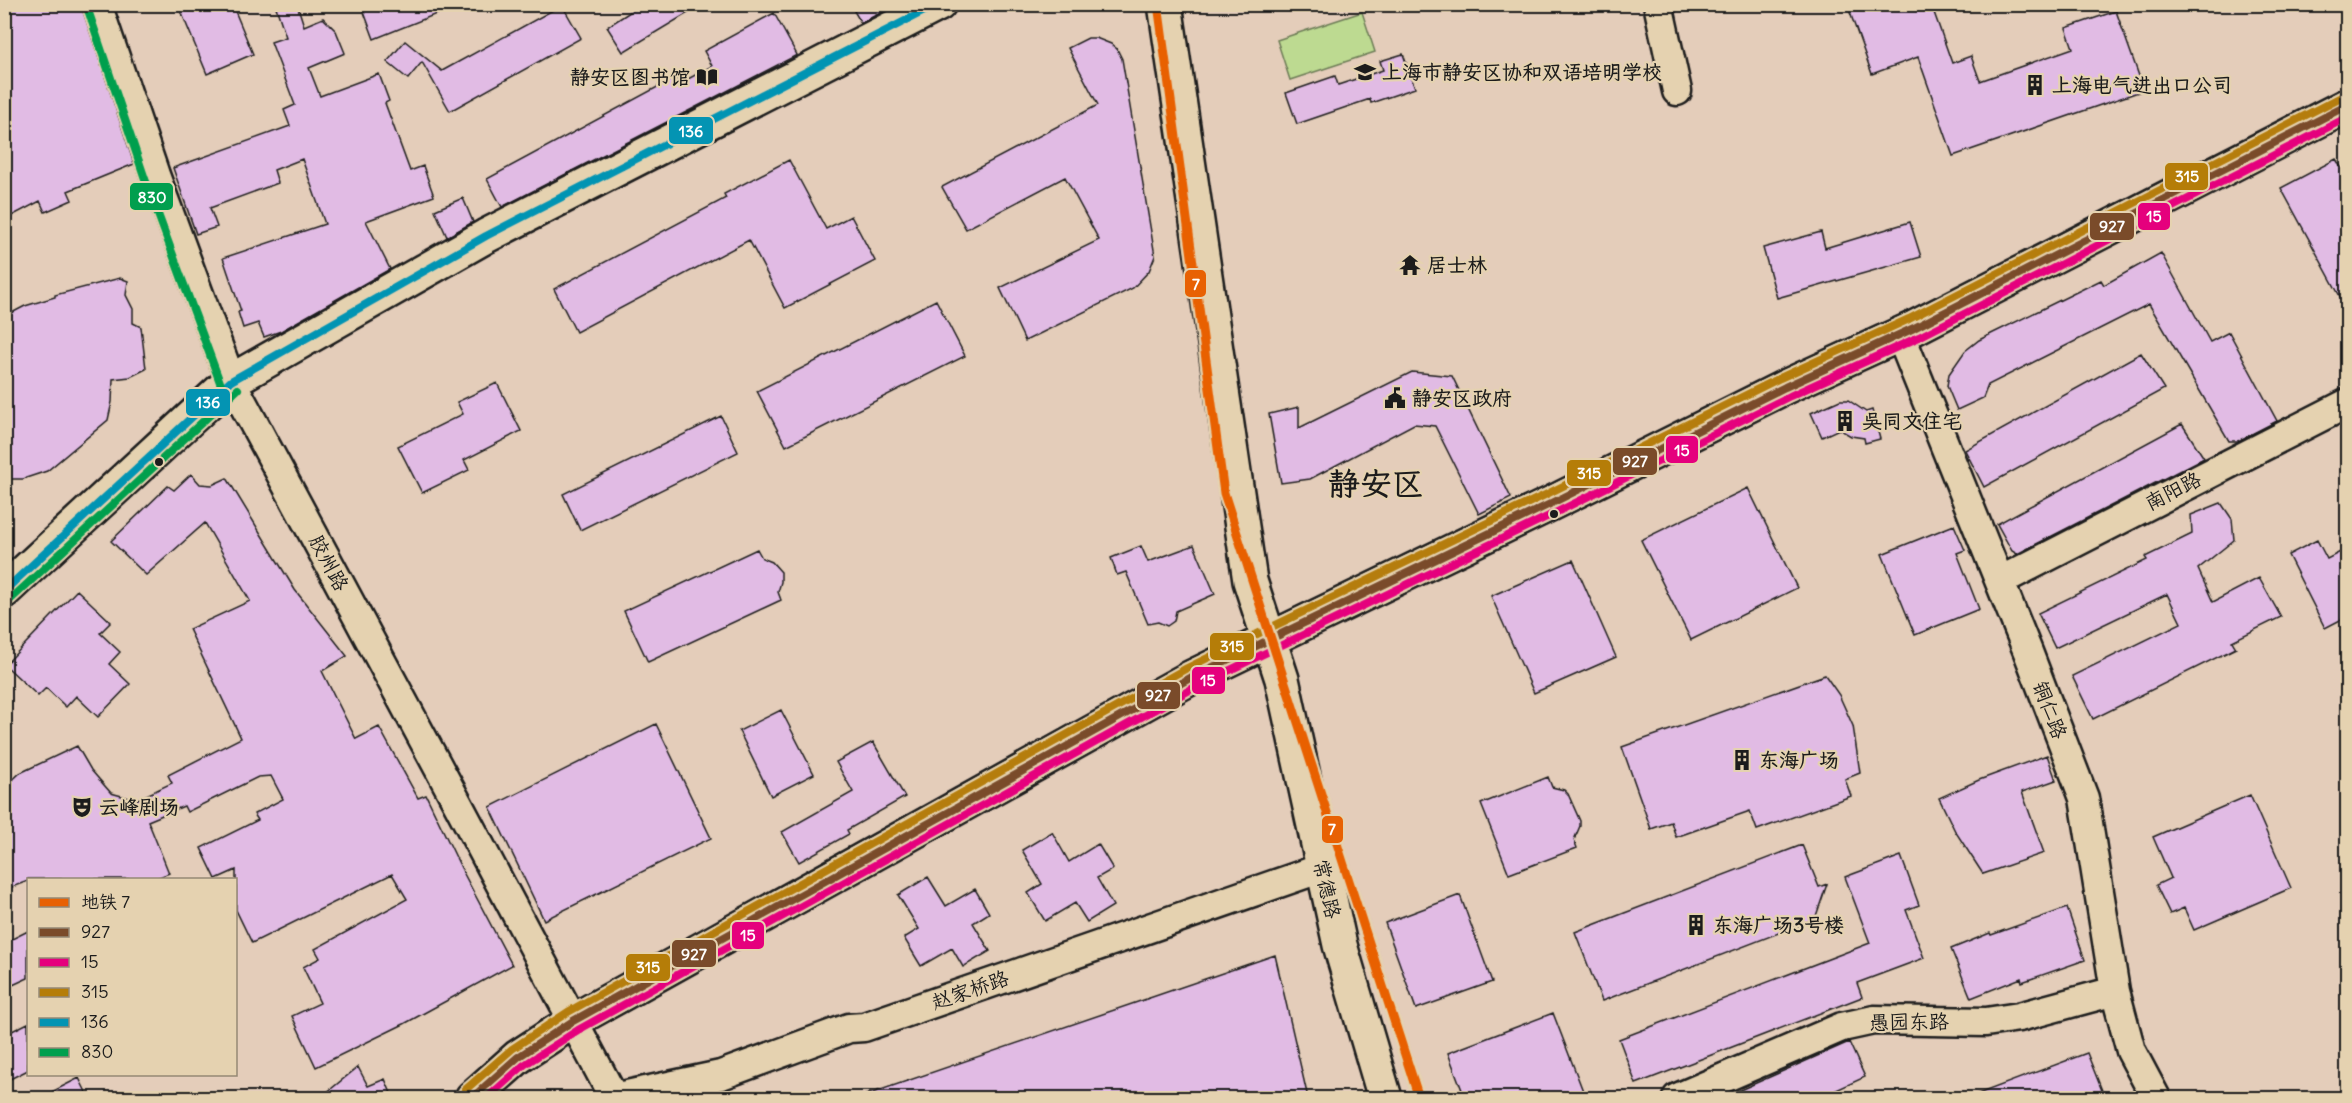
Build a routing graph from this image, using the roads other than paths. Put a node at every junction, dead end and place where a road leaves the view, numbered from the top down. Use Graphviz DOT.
graph roads {
  1 [pos="98,4"];
  2 [pos="939,4"];
  3 [pos="1166,4"];
  4 [pos="1658,4"];
  5 [pos="1677,91"];
  6 [pos="2348,105"];
  7 [pos="1900,334"];
  8 [pos="231,381"];
  9 [pos="2348,403"];
  10 [pos="2000,581"];
  11 [pos="4,591"];
  12 [pos="1268,639"];
  13 [pos="1322,868"];
  14 [pos="2115,991"];
  15 [pos="573,1021"];
  16 [pos="472,1098"];
  17 [pos="613,1098"];
  18 [pos="1384,1098"];
  19 [pos="1677,1098"];
  20 [pos="2156,1098"];
  1 -- 8 [label="street, 胶州路"];
  2 -- 8 [label="main road"];
  3 -- 12 [label="main road, 常德路"];
  4 -- 5 [label="street"];
  6 -- 7 [label="main road"];
  7 -- 10 [label="street, 铜仁路"];
  7 -- 12 [label="main road"];
  8 -- 11 [label="main road"];
  8 -- 15 [label="street, 胶州路"];
  9 -- 10 [label="street, 南阳路"];
  10 -- 14 [label="street, 铜仁路"];
  12 -- 13 [label="main road, 常德路"];
  12 -- 15 [label="main road"];
  13 -- 17 [label="street, 赵家桥路"];
  13 -- 18 [label="main road, 常德路"];
  14 -- 19 [label="street, 愚园东路"];
  14 -- 20 [label="street, 铜仁路"];
  15 -- 16 [label="main road"];
  15 -- 17 [label="street, 胶州路"];
}
